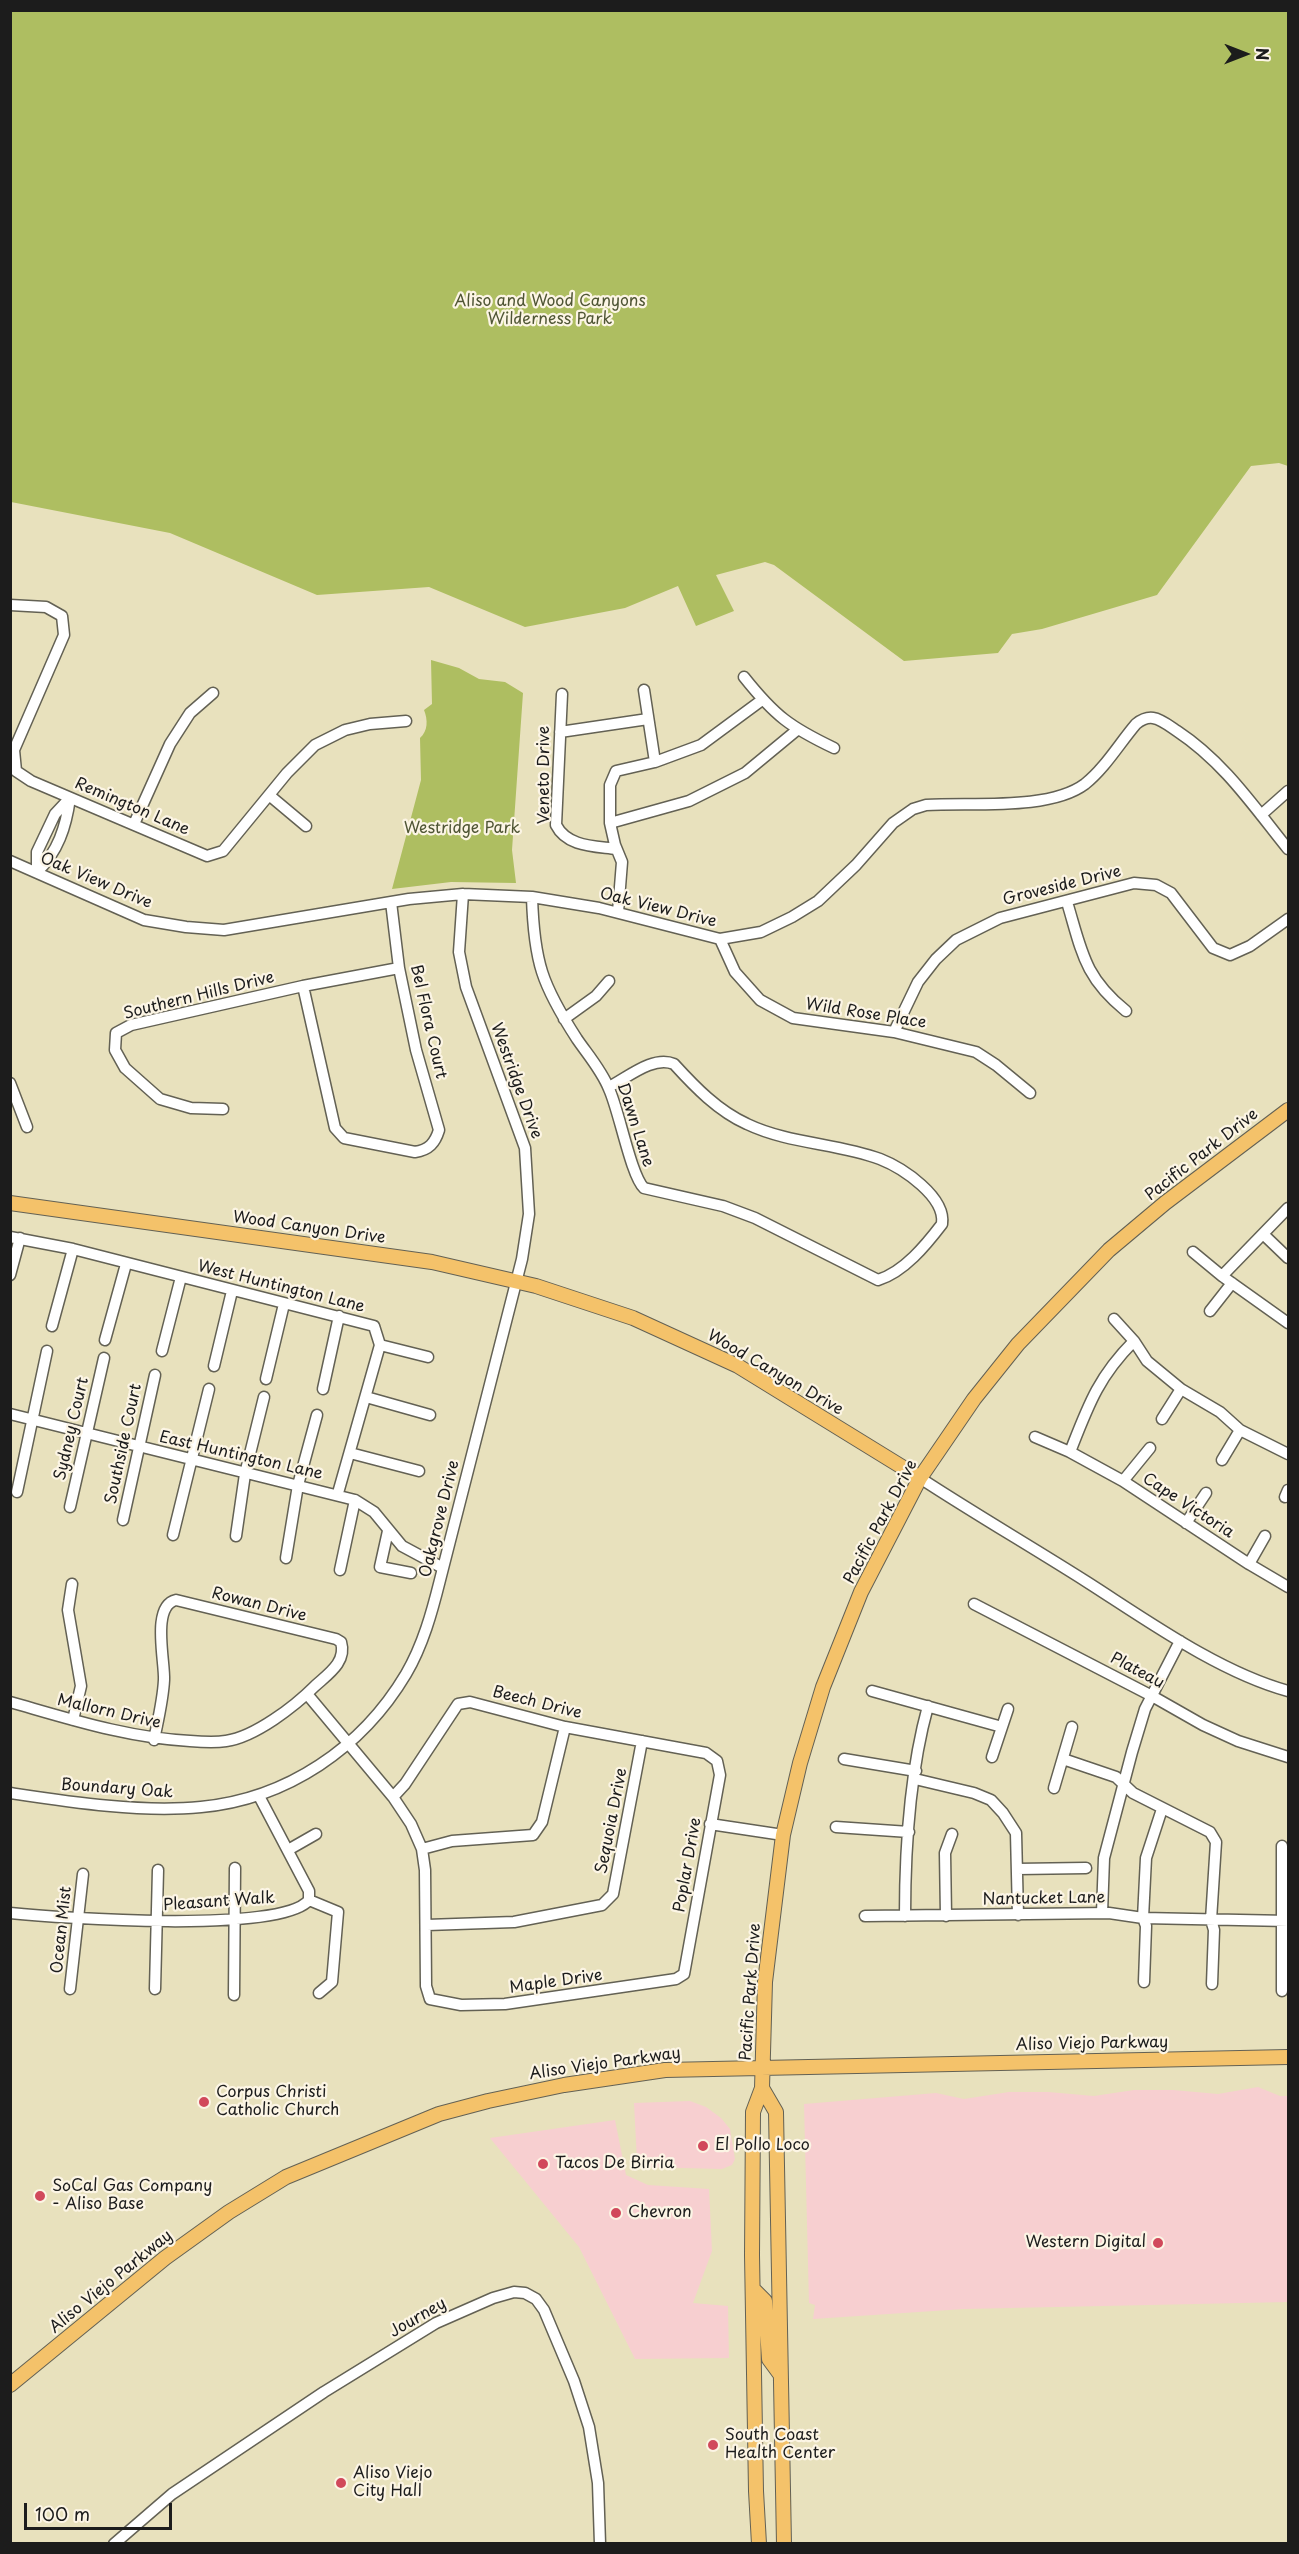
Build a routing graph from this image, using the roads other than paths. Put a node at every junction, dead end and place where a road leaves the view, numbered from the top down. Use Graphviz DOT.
graph roads {
  1 [pos="10,605"];
  2 [pos="744,677"];
  3 [pos="644,690"];
  4 [pos="213,693"];
  5 [pos="562,694"];
  6 [pos="762,700"];
  7 [pos="648,719"];
  8 [pos="406,721"];
  9 [pos="797,730"];
  10 [pos="560,732"];
  11 [pos="834,748"];
  12 [pos="655,762"];
  13 [pos="1288,792"];
  14 [pos="269,795"];
  15 [pos="70,798"];
  16 [pos="1261,815"];
  17 [pos="610,823"];
  18 [pos="134,824"];
  19 [pos="49,826"];
  20 [pos="306,826"];
  21 [pos="62,831"];
  22 [pos="616,849"];
  23 [pos="1288,849"];
  24 [pos="10,861"];
  25 [pos="37,872"];
  26 [pos="463,894"];
  27 [pos="532,897"];
  28 [pos="391,902"];
  29 [pos="1067,902"];
  30 [pos="618,912"];
  31 [pos="1288,920"];
  32 [pos="720,939"];
  33 [pos="399,968"];
  34 [pos="609,981"];
  35 [pos="303,986"];
  36 [pos="1126,1011"];
  37 [pos="564,1019"];
  38 [pos="894,1032"];
  39 [pos="10,1083"];
  40 [pos="609,1088"];
  41 [pos="1030,1093"];
  42 [pos="223,1109"];
  43 [pos="1288,1110"];
  44 [pos="27,1127"];
  45 [pos="10,1203"];
  46 [pos="1288,1208"];
  47 [pos="1263,1234"];
  48 [pos="15,1238"];
  49 [pos="73,1249"];
  50 [pos="1193,1252"];
  51 [pos="1288,1258"];
  52 [pos="126,1264"];
  53 [pos="10,1275"];
  54 [pos="1222,1276"];
  55 [pos="181,1277"];
  56 [pos="516,1280"];
  57 [pos="1232,1283"];
  58 [pos="232,1291"];
  59 [pos="284,1304"];
  60 [pos="1210,1311"];
  61 [pos="339,1316"];
  62 [pos="1114,1319"];
  63 [pos="1288,1323"];
  64 [pos="52,1326"];
  65 [pos="105,1340"];
  66 [pos="1134,1341"];
  67 [pos="381,1346"];
  68 [pos="47,1351"];
  69 [pos="162,1351"];
  70 [pos="428,1357"];
  71 [pos="104,1358"];
  72 [pos="214,1366"];
  73 [pos="155,1375"];
  74 [pos="266,1379"];
  75 [pos="209,1389"];
  76 [pos="323,1389"];
  77 [pos="1181,1389"];
  78 [pos="264,1397"];
  79 [pos="366,1397"];
  80 [pos="10,1414"];
  81 [pos="317,1414"];
  82 [pos="430,1415"];
  83 [pos="33,1419"];
  84 [pos="1162,1419"];
  85 [pos="1240,1430"];
  86 [pos="87,1433"];
  87 [pos="1035,1437"];
  88 [pos="139,1448"];
  89 [pos="1150,1448"];
  90 [pos="1070,1452"];
  91 [pos="350,1453"];
  92 [pos="1288,1454"];
  93 [pos="191,1460"];
  94 [pos="1222,1460"];
  95 [pos="419,1471"];
  96 [pos="245,1474"];
  97 [pos="920,1478"];
  98 [pos="1123,1481"];
  99 [pos="298,1485"];
  100 [pos="17,1492"];
  101 [pos="1206,1493"];
  102 [pos="338,1494"];
  103 [pos="355,1500"];
  104 [pos="70,1507"];
  105 [pos="123,1520"];
  106 [pos="1186,1523"];
  107 [pos="388,1531"];
  108 [pos="173,1535"];
  109 [pos="236,1536"];
  110 [pos="1265,1536"];
  111 [pos="286,1558"];
  112 [pos="1249,1564"];
  113 [pos="443,1568"];
  114 [pos="340,1570"];
  115 [pos="411,1573"];
  116 [pos="72,1584"];
  117 [pos="1288,1587"];
  118 [pos="974,1604"];
  119 [pos="1180,1641"];
  120 [pos="343,1647"];
  121 [pos="872,1691"];
  122 [pos="1288,1691"];
  123 [pos="307,1694"];
  124 [pos="1152,1696"];
  125 [pos="10,1702"];
  126 [pos="928,1706"];
  127 [pos="1008,1709"];
  128 [pos="73,1720"];
  129 [pos="566,1727"];
  130 [pos="1002,1727"];
  131 [pos="1072,1727"];
  132 [pos="154,1740"];
  133 [pos="642,1742"];
  134 [pos="349,1743"];
  135 [pos="992,1757"];
  136 [pos="1288,1757"];
  137 [pos="844,1759"];
  138 [pos="1063,1759"];
  139 [pos="717,1761"];
  140 [pos="916,1775"];
  141 [pos="1125,1786"];
  142 [pos="1054,1788"];
  143 [pos="10,1793"];
  144 [pos="259,1796"];
  145 [pos="393,1797"];
  146 [pos="1162,1809"];
  147 [pos="710,1824"];
  148 [pos="836,1827"];
  149 [pos="909,1832"];
  150 [pos="316,1834"];
  151 [pos="952,1834"];
  152 [pos="783,1835"];
  153 [pos="1282,1846"];
  154 [pos="422,1849"];
  155 [pos="288,1850"];
  156 [pos="236,1868"];
  157 [pos="1086,1868"];
  158 [pos="1017,1869"];
  159 [pos="158,1870"];
  160 [pos="83,1874"];
  161 [pos="309,1900"];
  162 [pos="10,1913"];
  163 [pos="1102,1913"];
  164 [pos="1018,1915"];
  165 [pos="865,1916"];
  166 [pos="905,1916"];
  167 [pos="946,1916"];
  168 [pos="1143,1918"];
  169 [pos="235,1919"];
  170 [pos="79,1920"];
  171 [pos="1211,1920"];
  172 [pos="1285,1921"];
  173 [pos="157,1922"];
  174 [pos="427,1925"];
  175 [pos="684,1974"];
  176 [pos="1144,1982"];
  177 [pos="1212,1984"];
  178 [pos="70,1989"];
  179 [pos="155,1989"];
  180 [pos="1282,1991"];
  181 [pos="319,1993"];
  182 [pos="234,1995"];
  183 [pos="1288,2057"];
  184 [pos="763,2067"];
  185 [pos="762,2088"];
  186 [pos="753,2289"];
  187 [pos="780,2374"];
  188 [pos="12,2379"];
  189 [pos="114,2544"];
  190 [pos="600,2544"];
  191 [pos="759,2544"];
  192 [pos="784,2544"];
  1 -- 15 [label="street, Remington Lane"];
  2 -- 6 [label="street"];
  3 -- 7 [label="street"];
  4 -- 18 [label="street"];
  5 -- 10 [label="street, Veneto Drive"];
  6 -- 9 [label="street"];
  6 -- 12 [label="street"];
  7 -- 10 [label="street"];
  7 -- 12 [label="street"];
  8 -- 14 [label="street, Remington Lane"];
  9 -- 11 [label="street"];
  9 -- 17 [label="street"];
  10 -- 22 [label="street, Veneto Drive"];
  12 -- 17 [label="street"];
  13 -- 16 [label="street"];
  14 -- 18 [label="street, Remington Lane"];
  14 -- 20 [label="street"];
  15 -- 18 [label="street, Remington Lane"];
  15 -- 19 [label="street"];
  15 -- 21 [label="street"];
  16 -- 23 [label="street, Oak View Drive"];
  16 -- 32 [label="street, Oak View Drive"];
  17 -- 22 [label="street"];
  19 -- 21 [label="street"];
  19 -- 25 [label="street"];
  21 -- 25 [label="street"];
  22 -- 30 [label="street"];
  24 -- 25 [label="street, Oak View Drive"];
  25 -- 28 [label="street, Oak View Drive"];
  26 -- 27 [label="street, Oak View Drive"];
  26 -- 28 [label="street, Oak View Drive"];
  26 -- 56 [label="street, Westridge Drive"];
  27 -- 30 [label="street, Oak View Drive"];
  27 -- 37 [label="street, Dawn Lane"];
  28 -- 33 [label="street, Bel Flora Court"];
  29 -- 31 [label="street, Groveside Drive"];
  29 -- 36 [label="street"];
  29 -- 38 [label="street, Groveside Drive"];
  30 -- 32 [label="street, Oak View Drive"];
  32 -- 38 [label="street, Wild Rose Place"];
  33 -- 35 [label="street, Southern Hills Drive"];
  33 -- 35 [label="street, Bel Flora Court"];
  34 -- 37 [label="street"];
  35 -- 42 [label="street, Southern Hills Drive"];
  37 -- 40 [label="street, Dawn Lane"];
  38 -- 41 [label="street, Wild Rose Place"];
  39 -- 44 [label="street"];
  40 -- 40 [label="street, Dawn Lane"];
  43 -- 97 [label="main road, Pacific Park Drive"];
  45 -- 56 [label="main road, Wood Canyon Drive"];
  46 -- 47 [label="street"];
  47 -- 51 [label="street"];
  47 -- 54 [label="street"];
  48 -- 49 [label="street, West Huntington Lane"];
  48 -- 53 [label="street"];
  49 -- 52 [label="street, West Huntington Lane"];
  49 -- 64 [label="street"];
  50 -- 54 [label="street"];
  52 -- 55 [label="street, West Huntington Lane"];
  52 -- 65 [label="street"];
  54 -- 57 [label="street"];
  55 -- 58 [label="street, West Huntington Lane"];
  55 -- 69 [label="street"];
  56 -- 97 [label="main road, Wood Canyon Drive"];
  56 -- 113 [label="street, Oakgrove Drive"];
  57 -- 60 [label="street"];
  57 -- 63 [label="street"];
  58 -- 59 [label="street, West Huntington Lane"];
  58 -- 72 [label="street"];
  59 -- 61 [label="street, West Huntington Lane"];
  59 -- 74 [label="street"];
  61 -- 67 [label="street, West Huntington Lane"];
  61 -- 76 [label="street"];
  62 -- 66 [label="street"];
  66 -- 77 [label="street"];
  66 -- 90 [label="street"];
  67 -- 70 [label="street"];
  67 -- 79 [label="street"];
  68 -- 83 [label="street"];
  71 -- 86 [label="street, Sydney Court"];
  73 -- 88 [label="street, Southside Court"];
  75 -- 93 [label="street"];
  77 -- 84 [label="street"];
  77 -- 85 [label="street"];
  78 -- 96 [label="street"];
  79 -- 82 [label="street"];
  79 -- 91 [label="street"];
  80 -- 83 [label="street, East Huntington Lane"];
  81 -- 99 [label="street"];
  83 -- 86 [label="street, East Huntington Lane"];
  83 -- 100 [label="street"];
  85 -- 92 [label="street"];
  85 -- 94 [label="street"];
  86 -- 88 [label="street, East Huntington Lane"];
  86 -- 104 [label="street, Sydney Court"];
  87 -- 90 [label="street, Cape Victoria"];
  88 -- 93 [label="street, East Huntington Lane"];
  88 -- 105 [label="street, Southside Court"];
  89 -- 98 [label="street"];
  90 -- 98 [label="street, Cape Victoria"];
  91 -- 95 [label="street"];
  91 -- 102 [label="street"];
  93 -- 96 [label="street, East Huntington Lane"];
  93 -- 108 [label="street"];
  96 -- 99 [label="street, East Huntington Lane"];
  96 -- 109 [label="street"];
  97 -- 119 [label="street, Wood Canyon Drive"];
  97 -- 152 [label="main road, Pacific Park Drive"];
  98 -- 106 [label="street, Cape Victoria"];
  99 -- 102 [label="street, East Huntington Lane"];
  99 -- 111 [label="street"];
  101 -- 106 [label="street"];
  102 -- 103 [label="street, East Huntington Lane"];
  103 -- 107 [label="street, East Huntington Lane"];
  103 -- 114 [label="street"];
  106 -- 112 [label="street, Cape Victoria"];
  107 -- 113 [label="street, East Huntington Lane"];
  107 -- 115 [label="street"];
  110 -- 112 [label="street"];
  112 -- 117 [label="street, Cape Victoria"];
  113 -- 134 [label="street, Oakgrove Drive"];
  116 -- 128 [label="street"];
  118 -- 124 [label="street, Plateau"];
  119 -- 122 [label="street, Wood Canyon Drive"];
  119 -- 124 [label="street"];
  120 -- 123 [label="street, Mallorn Drive"];
  120 -- 132 [label="street, Rowan Drive"];
  121 -- 126 [label="street"];
  123 -- 132 [label="street, Mallorn Drive"];
  123 -- 134 [label="street"];
  124 -- 136 [label="street, Plateau"];
  124 -- 141 [label="street"];
  125 -- 128 [label="street, Mallorn Drive"];
  126 -- 130 [label="street"];
  126 -- 140 [label="street"];
  127 -- 130 [label="street"];
  128 -- 132 [label="street, Mallorn Drive"];
  129 -- 133 [label="street, Beech Drive"];
  129 -- 145 [label="street, Beech Drive"];
  129 -- 154 [label="street"];
  130 -- 135 [label="street"];
  131 -- 138 [label="street"];
  133 -- 139 [label="street, Beech Drive"];
  133 -- 174 [label="street, Sequoia Drive"];
  134 -- 144 [label="street, Boundary Oak"];
  134 -- 145 [label="street"];
  137 -- 140 [label="street"];
  138 -- 141 [label="street"];
  138 -- 142 [label="street"];
  139 -- 147 [label="street, Poplar Drive"];
  140 -- 149 [label="street"];
  140 -- 158 [label="street"];
  141 -- 146 [label="street"];
  141 -- 163 [label="street"];
  143 -- 144 [label="street, Boundary Oak"];
  144 -- 155 [label="street"];
  145 -- 154 [label="street"];
  146 -- 168 [label="street"];
  146 -- 171 [label="street"];
  147 -- 152 [label="street"];
  147 -- 175 [label="street, Poplar Drive"];
  148 -- 149 [label="street"];
  149 -- 166 [label="street"];
  150 -- 155 [label="street"];
  151 -- 167 [label="street"];
  152 -- 184 [label="main road, Pacific Park Drive"];
  153 -- 172 [label="street"];
  154 -- 174 [label="street"];
  155 -- 161 [label="street"];
  156 -- 169 [label="street"];
  157 -- 158 [label="street"];
  158 -- 164 [label="street"];
  159 -- 173 [label="street"];
  160 -- 170 [label="street, Ocean Mist"];
  161 -- 169 [label="street, Pleasant Walk"];
  161 -- 181 [label="street"];
  162 -- 170 [label="street, Pleasant Walk"];
  163 -- 164 [label="street, Nantucket Lane"];
  163 -- 168 [label="street, Nantucket Lane"];
  164 -- 167 [label="street, Nantucket Lane"];
  165 -- 166 [label="street, Nantucket Lane"];
  166 -- 167 [label="street, Nantucket Lane"];
  168 -- 171 [label="street, Nantucket Lane"];
  168 -- 176 [label="street"];
  169 -- 173 [label="street, Pleasant Walk"];
  169 -- 182 [label="street"];
  170 -- 173 [label="street, Pleasant Walk"];
  170 -- 178 [label="street, Ocean Mist"];
  171 -- 172 [label="street, Nantucket Lane"];
  171 -- 177 [label="street"];
  172 -- 180 [label="street"];
  173 -- 179 [label="street"];
  174 -- 175 [label="street, Maple Drive"];
  183 -- 184 [label="main road, Aliso Viejo Parkway"];
  184 -- 185 [label="main road, Pacific Park Drive"];
  184 -- 188 [label="main road, Aliso Viejo Parkway"];
  185 -- 186 [label="main road, Pacific Park Drive"];
  185 -- 187 [label="main road"];
  186 -- 187 [label="main road"];
  186 -- 191 [label="main road, Pacific Park Drive"];
  187 -- 192 [label="main road"];
  189 -- 190 [label="street, Journey"];
}
